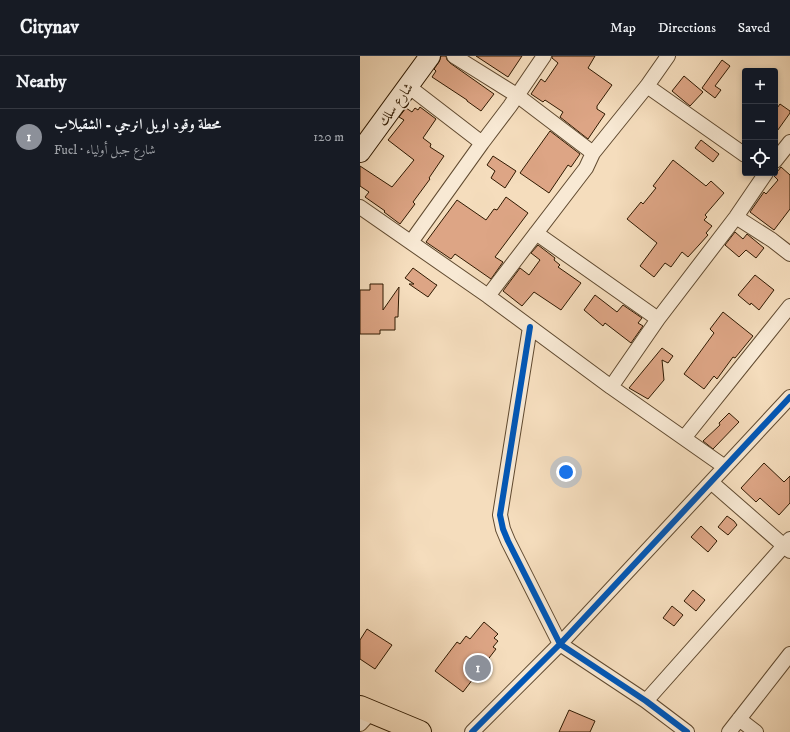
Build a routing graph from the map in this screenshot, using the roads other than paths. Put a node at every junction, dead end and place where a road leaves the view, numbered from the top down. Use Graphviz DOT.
graph roads {
  1 [pos="430,56"];
  2 [pos="454,56"];
  3 [pos="544,56"];
  4 [pos="668,56"];
  5 [pos="408,86"];
  6 [pos="647,86"];
  7 [pos="518,96"];
  8 [pos="790,142"];
  9 [pos="482,143"];
  10 [pos="360,152"];
  11 [pos="593,153"];
  12 [pos="742,153"];
  13 [pos="778,157"];
  14 [pos="764,176"];
  15 [pos="360,207"];
  16 [pos="736,217"];
  17 [pos="536,233"];
  18 [pos="411,242"];
  19 [pos="790,254"];
  20 [pos="488,296"];
  21 [pos="790,306"];
  22 [pos="658,319"];
  23 [pos="530,327"];
  24 [pos="610,387"];
  25 [pos="790,397"];
  26 [pos="684,438"];
  27 [pos="725,467"];
  28 [pos="711,482"];
  29 [pos="788,545"];
  30 [pos="560,644"];
  31 [pos="788,661"];
  32 [pos="646,701"];
  33 [pos="364,714"];
  34 [pos="739,719"];
  35 [pos="420,732"];
  36 [pos="472,732"];
  37 [pos="687,732"];
  38 [pos="728,732"];
  39 [pos="756,732"];
  1 -- 5 [label="street, شارع سلك"];
  2 -- 7 [label="street"];
  3 -- 7 [label="street"];
  4 -- 6 [label="street"];
  5 -- 9 [label="street"];
  5 -- 10 [label="street, شارع سلك"];
  6 -- 11 [label="street"];
  6 -- 12 [label="street"];
  7 -- 9 [label="street"];
  7 -- 11 [label="street"];
  8 -- 13 [label="street"];
  9 -- 18 [label="street"];
  11 -- 17 [label="street"];
  14 -- 16 [label="street"];
  15 -- 18 [label="street"];
  16 -- 19 [label="street"];
  16 -- 22 [label="street"];
  17 -- 20 [label="street"];
  17 -- 22 [label="street"];
  18 -- 20 [label="street"];
  20 -- 23 [label="street"];
  21 -- 26 [label="street"];
  22 -- 24 [label="street"];
  23 -- 24 [label="street"];
  23 -- 30 [label="street"];
  24 -- 26 [label="street"];
  25 -- 27 [label="street"];
  26 -- 27 [label="street"];
  27 -- 28 [label="street"];
  28 -- 29 [label="street"];
  28 -- 30 [label="street"];
  29 -- 32 [label="street"];
  30 -- 32 [label="street"];
  30 -- 36 [label="street"];
  31 -- 34 [label="street"];
  32 -- 37 [label="street"];
  33 -- 35 [label="highway"];
  34 -- 38 [label="street"];
  34 -- 39 [label="street"];
}
